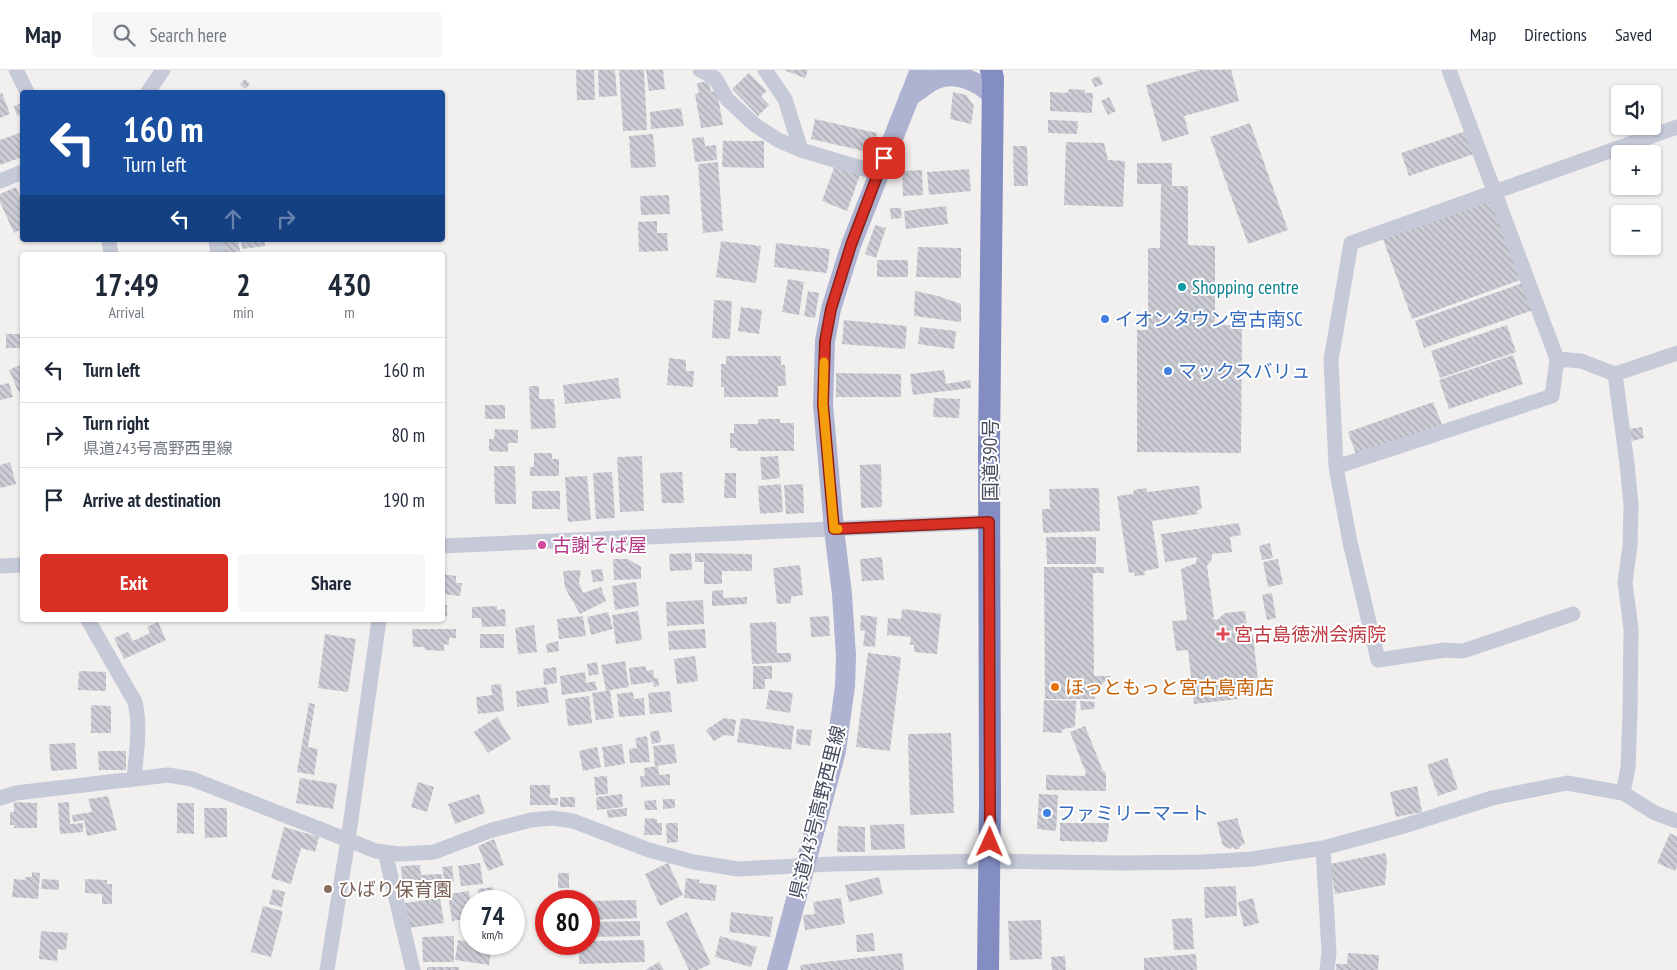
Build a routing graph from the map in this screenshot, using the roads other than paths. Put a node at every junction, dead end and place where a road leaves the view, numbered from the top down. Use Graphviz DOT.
graph roads {
  1 [pos="16,70"];
  2 [pos="163,70"];
  3 [pos="700,70"];
  4 [pos="765,70"];
  5 [pos="920,70"];
  6 [pos="1449,70"];
  7 [pos="993,79"];
  8 [pos="26,90"];
  9 [pos="149,90"];
  10 [pos="908,98"];
  11 [pos="1677,127"];
  12 [pos="802,150"];
  13 [pos="20,173"];
  14 [pos="878,173"];
  15 [pos="0,181"];
  16 [pos="1495,192"];
  17 [pos="1677,353"];
  18 [pos="1557,359"];
  19 [pos="1615,374"];
  20 [pos="1336,467"];
  21 [pos="989,522"];
  22 [pos="834,529"];
  23 [pos="445,546"];
  24 [pos="20,565"];
  25 [pos="0,566"];
  26 [pos="1573,614"];
  27 [pos="89,622"];
  28 [pos="379,622"];
  29 [pos="134,779"];
  30 [pos="1623,793"];
  31 [pos="0,798"];
  32 [pos="1677,821"];
  33 [pos="348,840"];
  34 [pos="1323,848"];
  35 [pos="385,852"];
  36 [pos="990,861"];
  37 [pos="805,865"];
  38 [pos="327,970"];
  39 [pos="414,970"];
  40 [pos="777,970"];
  41 [pos="988,970"];
  42 [pos="1327,970"];
  1 -- 8 [label="street"];
  2 -- 9 [label="street"];
  3 -- 12 [label="street"];
  4 -- 12 [label="street"];
  5 -- 10 [label="main road, 県道243号高野西里線"];
  6 -- 16 [label="street"];
  7 -- 10 [label="main road"];
  7 -- 21 [label="highway, 国道390号"];
  10 -- 14 [label="main road, 県道243号高野西里線"];
  11 -- 16 [label="street"];
  12 -- 14 [label="street"];
  13 -- 15 [label="street"];
  14 -- 22 [label="main road, 県道243号高野西里線"];
  16 -- 18 [label="street"];
  16 -- 20 [label="street"];
  17 -- 19 [label="street"];
  18 -- 19 [label="street"];
  18 -- 20 [label="street"];
  19 -- 30 [label="street"];
  20 -- 26 [label="street"];
  21 -- 22 [label="street"];
  21 -- 36 [label="highway, 国道390号"];
  22 -- 23 [label="street"];
  22 -- 37 [label="main road, 県道243号高野西里線"];
  24 -- 25 [label="street"];
  27 -- 29 [label="street"];
  28 -- 33 [label="street"];
  29 -- 31 [label="street"];
  29 -- 33 [label="street"];
  30 -- 32 [label="street"];
  30 -- 34 [label="street"];
  33 -- 35 [label="street"];
  33 -- 38 [label="street"];
  34 -- 36 [label="street"];
  34 -- 42 [label="street"];
  35 -- 37 [label="street"];
  35 -- 39 [label="street"];
  36 -- 37 [label="street"];
  36 -- 41 [label="highway, 国道390号"];
  37 -- 40 [label="main road, 県道243号高野西里線"];
}
